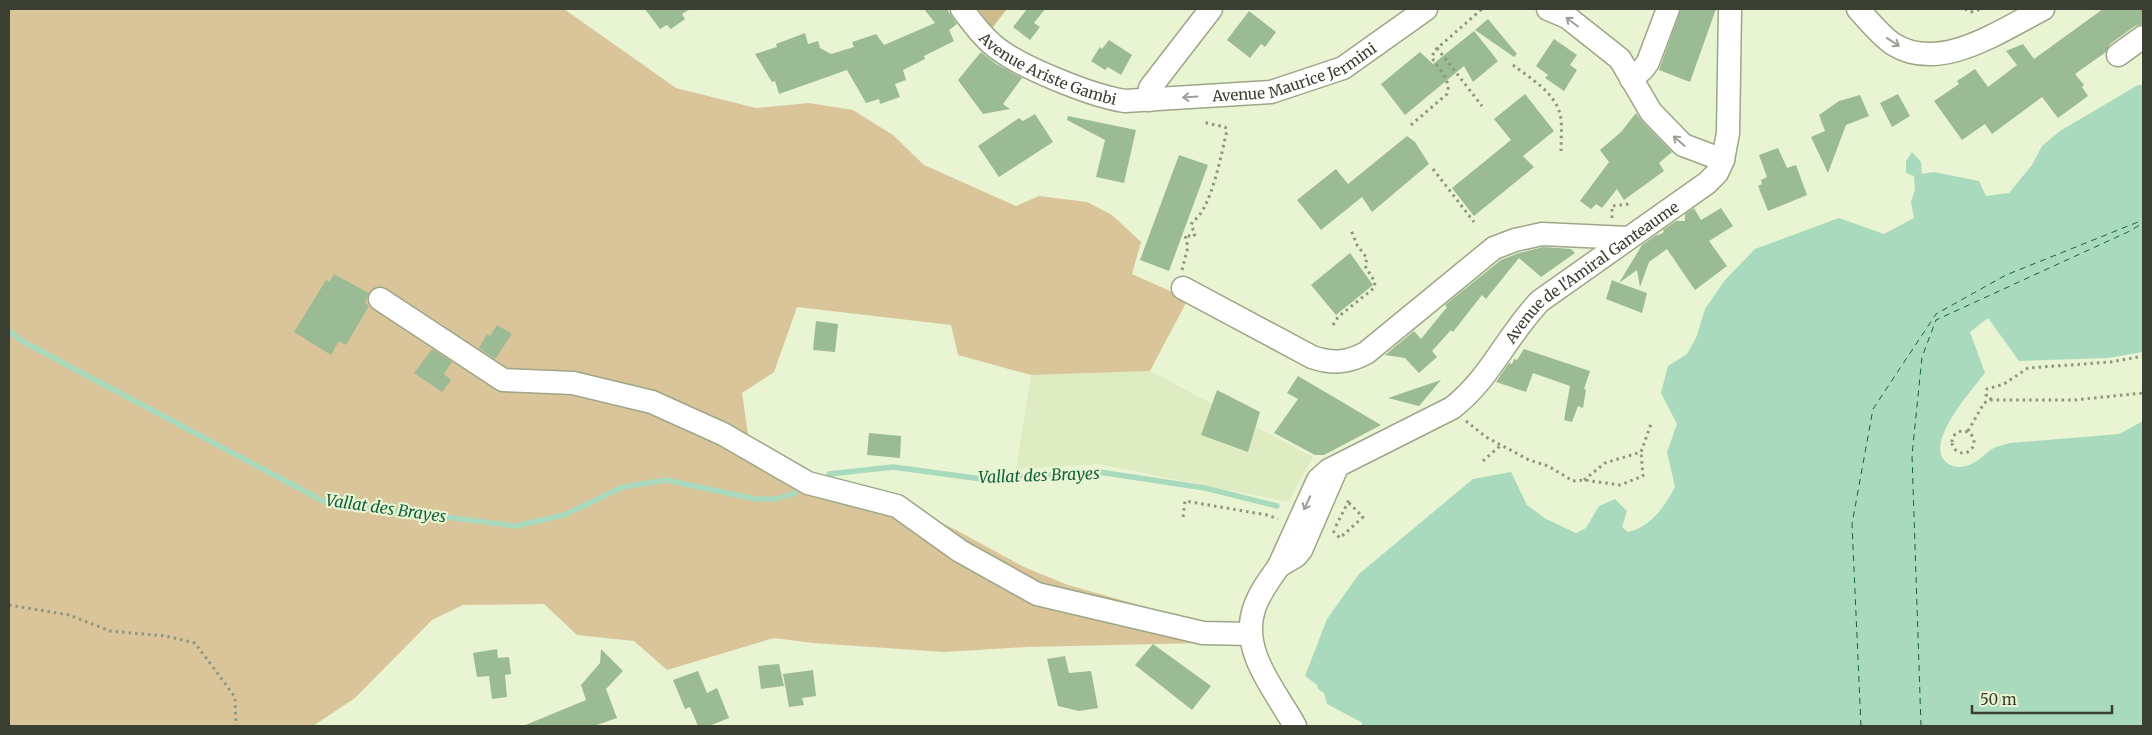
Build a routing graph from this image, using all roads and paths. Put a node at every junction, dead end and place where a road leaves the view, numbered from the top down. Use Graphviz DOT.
graph roads {
  1 [pos="962,9"];
  2 [pos="1211,9"];
  3 [pos="1426,9"];
  4 [pos="1482,9"];
  5 [pos="1548,9"];
  6 [pos="1668,9"];
  7 [pos="1730,9"];
  8 [pos="1858,9"];
  9 [pos="1965,9"];
  10 [pos="1981,9"];
  11 [pos="2043,9"];
  12 [pos="2143,37"];
  13 [pos="1436,48"];
  14 [pos="2118,55"];
  15 [pos="1513,66"];
  16 [pos="1631,79"];
  17 [pos="1149,100"];
  18 [pos="1482,106"];
  19 [pos="1202,122"];
  20 [pos="1411,125"];
  21 [pos="1561,151"];
  22 [pos="1723,160"];
  23 [pos="1433,169"];
  24 [pos="1629,204"];
  25 [pos="1474,222"];
  26 [pos="1609,223"];
  27 [pos="1351,230"];
  28 [pos="1628,238"];
  29 [pos="1185,257"];
  30 [pos="1183,288"];
  31 [pos="380,299"];
  32 [pos="1333,325"];
  33 [pos="2143,356"];
  34 [pos="2143,393"];
  35 [pos="1991,400"];
  36 [pos="1461,418"];
  37 [pos="1650,424"];
  38 [pos="1968,431"];
  39 [pos="1500,445"];
  40 [pos="1641,452"];
  41 [pos="1483,461"];
  42 [pos="1584,480"];
  43 [pos="1348,502"];
  44 [pos="1183,517"];
  45 [pos="1278,519"];
  46 [pos="1333,531"];
  47 [pos="9,605"];
  48 [pos="1250,634"];
  49 [pos="236,726"];
  50 [pos="1295,726"];
  1 -- 17 [label="street, Avenue Ariste Gambi"];
  2 -- 17 [label="street"];
  3 -- 17 [label="street, Avenue Maurice Jermini, one-way"];
  4 -- 13 [label="path"];
  16 -- 5 [label="street, one-way"];
  6 -- 16 [label="street"];
  7 -- 22 [label="street, Avenue de l'Amiral Ganteaume"];
  8 -- 11 [label="street, one-way"];
  9 -- 10 [label="path"];
  12 -- 14 [label="street"];
  13 -- 18 [label="path"];
  13 -- 20 [label="path"];
  15 -- 21 [label="path"];
  22 -- 16 [label="street, one-way"];
  19 -- 29 [label="path"];
  22 -- 28 [label="street, Avenue de l'Amiral Ganteaume"];
  23 -- 25 [label="path"];
  24 -- 26 [label="path"];
  27 -- 32 [label="path"];
  28 -- 30 [label="street"];
  28 -- 48 [label="street, Avenue de l'Amiral Ganteaume"];
  31 -- 48 [label="street"];
  33 -- 35 [label="path"];
  34 -- 35 [label="path"];
  35 -- 38 [label="path"];
  36 -- 39 [label="path"];
  37 -- 40 [label="path"];
  38 -- 38 [label="path"];
  39 -- 41 [label="path"];
  39 -- 42 [label="path"];
  40 -- 42 [label="path"];
  40 -- 42 [label="path"];
  43 -- 46 [label="path"];
  44 -- 45 [label="path"];
  47 -- 49 [label="path"];
  48 -- 50 [label="street"];
}
